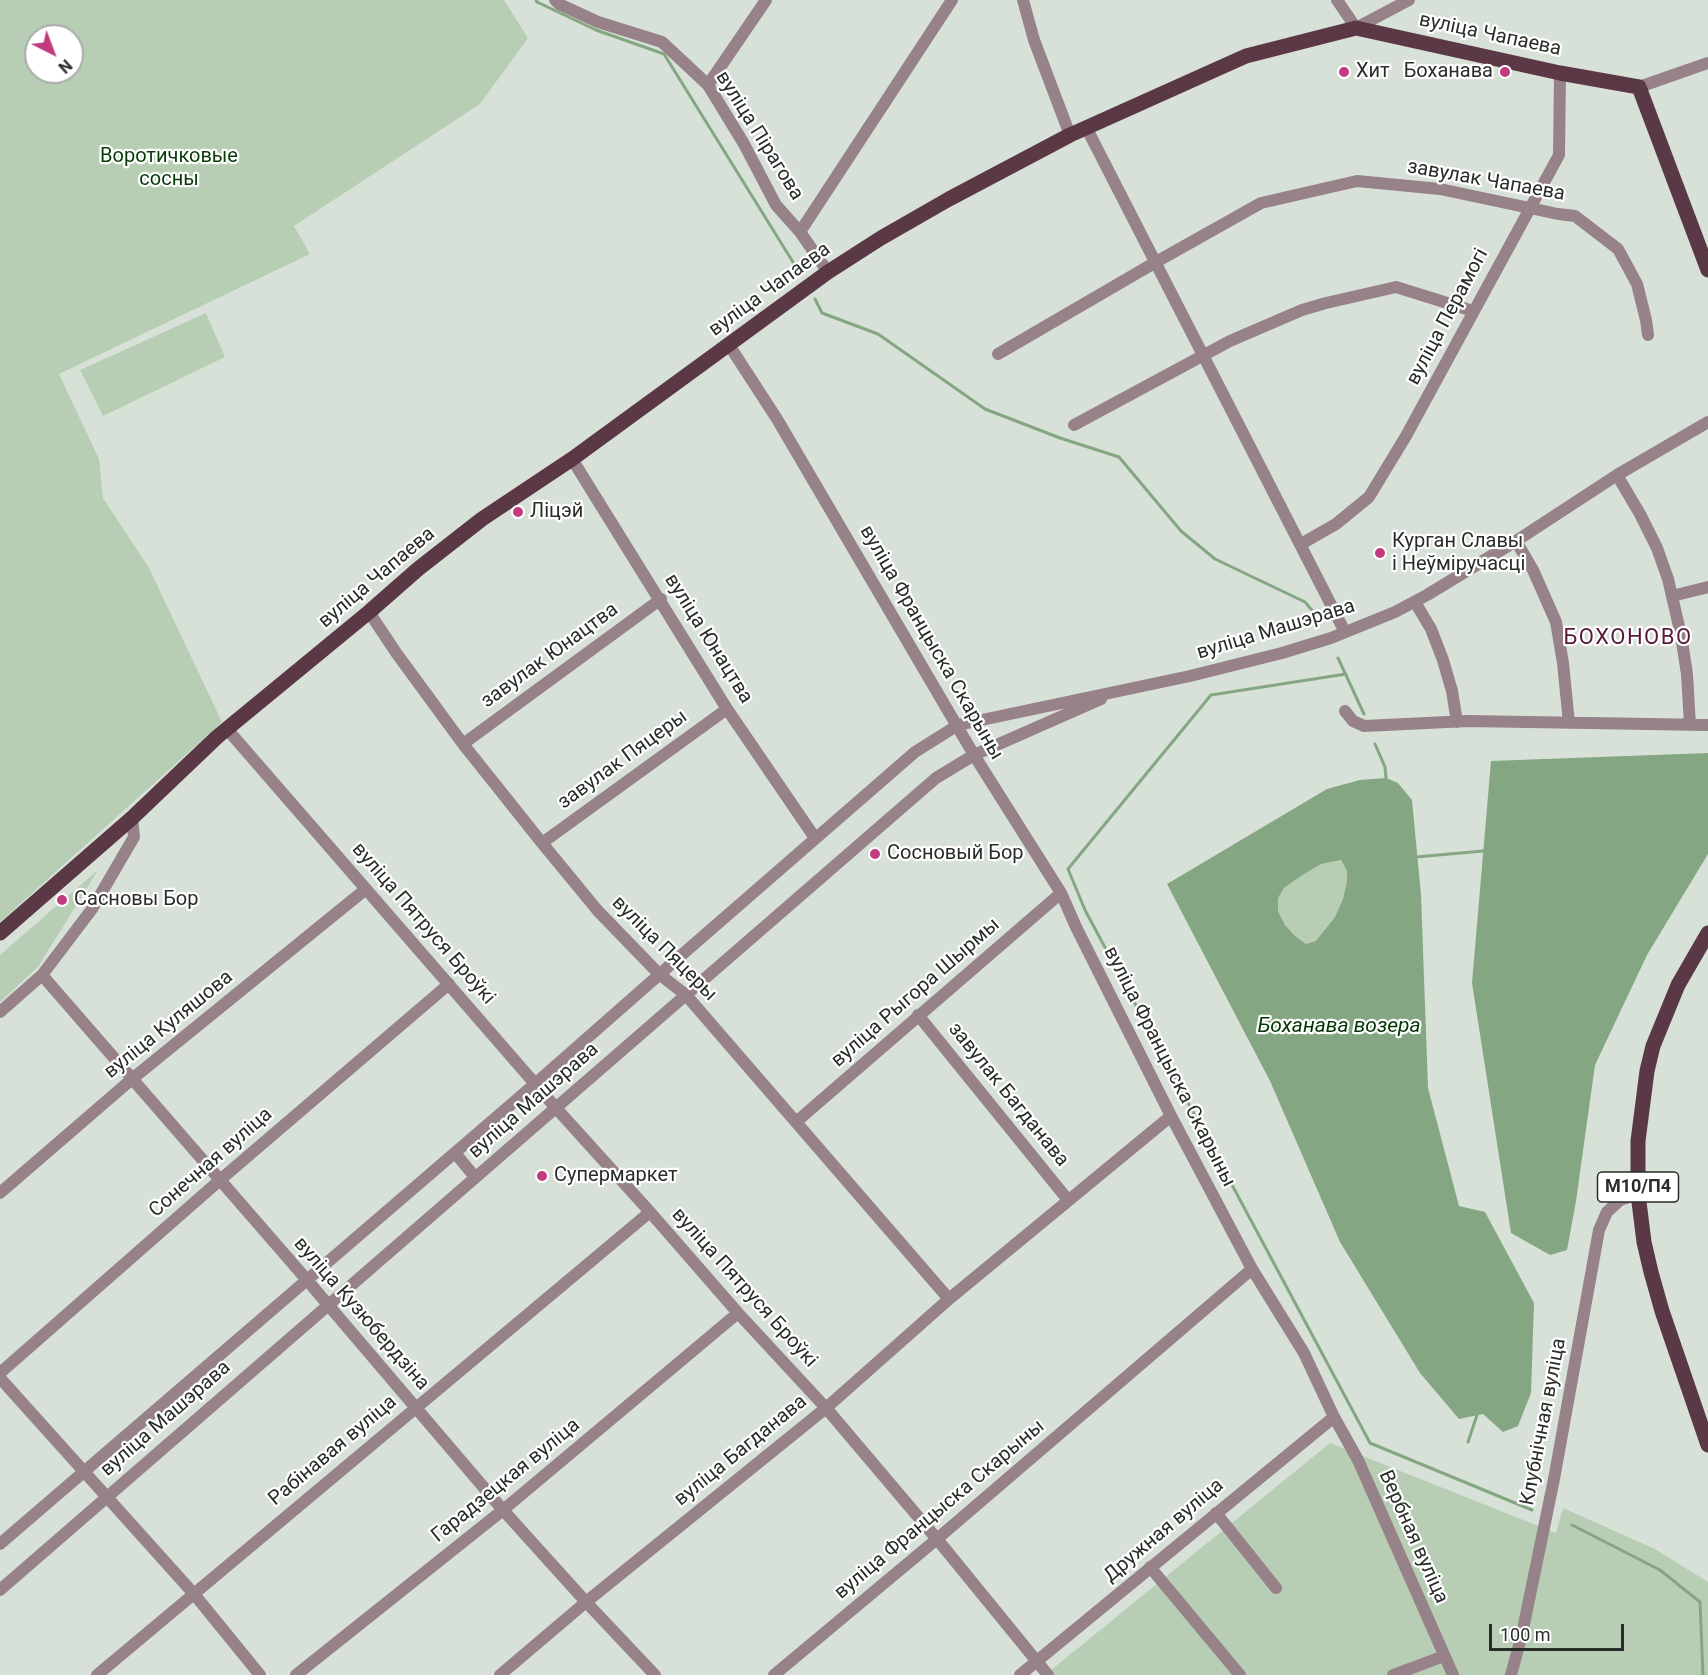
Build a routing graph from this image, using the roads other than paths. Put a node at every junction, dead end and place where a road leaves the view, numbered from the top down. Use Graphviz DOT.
graph roads {
  1 [pos="555,0"];
  2 [pos="766,0"];
  3 [pos="952,0"];
  4 [pos="1023,0"];
  5 [pos="1337,0"];
  6 [pos="1409,0"];
  7 [pos="1356,28"];
  8 [pos="1708,63"];
  9 [pos="1560,73"];
  10 [pos="708,85"];
  11 [pos="1639,87"];
  12 [pos="1086,127"];
  13 [pos="1070,135"];
  14 [pos="1529,208"];
  15 [pos="800,232"];
  16 [pos="1156,262"];
  17 [pos="1708,270"];
  18 [pos="828,272"];
  19 [pos="1473,311"];
  20 [pos="1648,335"];
  21 [pos="729,345"];
  22 [pos="998,354"];
  23 [pos="1204,355"];
  24 [pos="1708,422"];
  25 [pos="1074,425"];
  26 [pos="572,459"];
  27 [pos="1617,475"];
  28 [pos="1516,541"];
  29 [pos="1301,544"];
  30 [pos="1708,587"];
  31 [pos="1672,596"];
  32 [pos="661,599"];
  33 [pos="1414,602"];
  34 [pos="369,612"];
  35 [pos="1345,632"];
  36 [pos="1124,688"];
  37 [pos="727,709"];
  38 [pos="1345,711"];
  39 [pos="1456,722"];
  40 [pos="1569,723"];
  41 [pos="958,725"];
  42 [pos="1690,725"];
  43 [pos="1708,725"];
  44 [pos="227,729"];
  45 [pos="463,744"];
  46 [pos="974,755"];
  47 [pos="132,818"];
  48 [pos="815,838"];
  49 [pos="542,843"];
  50 [pos="366,889"];
  51 [pos="1061,893"];
  52 [pos="0,933"];
  53 [pos="1708,933"];
  54 [pos="659,974"];
  55 [pos="42,975"];
  56 [pos="449,984"];
  57 [pos="686,995"];
  58 [pos="0,1012"];
  59 [pos="918,1015"];
  60 [pos="132,1079"];
  61 [pos="536,1083"];
  62 [pos="556,1108"];
  63 [pos="1171,1116"];
  64 [pos="796,1122"];
  65 [pos="454,1153"];
  66 [pos="475,1177"];
  67 [pos="220,1180"];
  68 [pos="0,1193"];
  69 [pos="1638,1194"];
  70 [pos="1068,1200"];
  71 [pos="650,1212"];
  72 [pos="1252,1269"];
  73 [pos="307,1280"];
  74 [pos="948,1299"];
  75 [pos="327,1304"];
  76 [pos="738,1313"];
  77 [pos="0,1373"];
  78 [pos="0,1378"];
  79 [pos="415,1407"];
  80 [pos="826,1408"];
  81 [pos="1334,1417"];
  82 [pos="1708,1445"];
  83 [pos="84,1472"];
  84 [pos="106,1497"];
  85 [pos="503,1510"];
  86 [pos="1216,1513"];
  87 [pos="937,1539"];
  88 [pos="0,1544"];
  89 [pos="1150,1567"];
  90 [pos="1276,1588"];
  91 [pos="0,1590"];
  92 [pos="194,1594"];
  93 [pos="586,1602"];
  94 [pos="1444,1656"];
  95 [pos="1037,1661"];
  96 [pos="97,1675"];
  97 [pos="260,1675"];
  98 [pos="296,1675"];
  99 [pos="500,1675"];
  100 [pos="655,1675"];
  101 [pos="774,1675"];
  102 [pos="1020,1675"];
  103 [pos="1048,1675"];
  104 [pos="1240,1675"];
  105 [pos="1393,1675"];
  106 [pos="1453,1675"];
  107 [pos="1511,1675"];
  1 -- 10 [label="street, вуліца Пірагова"];
  2 -- 10 [label="street"];
  3 -- 15 [label="street, вуліца Пірагова"];
  4 -- 13 [label="street"];
  5 -- 7 [label="street"];
  6 -- 7 [label="street"];
  7 -- 9 [label="main road, вуліца Чапаева"];
  7 -- 12 [label="main road, вуліца Чапаева"];
  8 -- 11 [label="street, вуліца Чапаева"];
  9 -- 11 [label="main road, вуліца Чапаева"];
  9 -- 14 [label="street, вуліца Перамогі"];
  10 -- 15 [label="street, вуліца Пірагова"];
  11 -- 17 [label="main road"];
  12 -- 13 [label="main road, вуліца Чапаева"];
  12 -- 16 [label="street"];
  13 -- 18 [label="main road, вуліца Чапаева"];
  14 -- 16 [label="street, завулак Чапаева"];
  14 -- 19 [label="street, вуліца Перамогі"];
  14 -- 20 [label="street, завулак Чапаева"];
  15 -- 18 [label="street, вуліца Пірагова"];
  16 -- 22 [label="street, завулак Чапаева"];
  16 -- 23 [label="street"];
  18 -- 21 [label="main road, вуліца Чапаева"];
  19 -- 23 [label="street"];
  19 -- 29 [label="street, вуліца Перамогі"];
  21 -- 26 [label="main road, вуліца Чапаева"];
  21 -- 41 [label="street, вуліца Францыска Скарыны"];
  23 -- 25 [label="street"];
  23 -- 29 [label="street"];
  24 -- 27 [label="street, вуліца Машэрава"];
  26 -- 32 [label="street, вуліца Юнацтва"];
  26 -- 34 [label="main road, вуліца Чапаева"];
  27 -- 28 [label="street, вуліца Машэрава"];
  27 -- 31 [label="street"];
  28 -- 33 [label="street, вуліца Машэрава"];
  28 -- 40 [label="street"];
  29 -- 35 [label="street"];
  30 -- 31 [label="street"];
  31 -- 42 [label="street"];
  32 -- 37 [label="street, вуліца Юнацтва"];
  32 -- 45 [label="street, завулак Юнацтва"];
  33 -- 35 [label="street, вуліца Машэрава"];
  33 -- 39 [label="street"];
  34 -- 44 [label="main road, вуліца Чапаева"];
  34 -- 45 [label="street, вуліца Пяцеры"];
  35 -- 36 [label="street, вуліца Машэрава"];
  36 -- 41 [label="street, вуліца Машэрава"];
  36 -- 46 [label="street, вуліца Машэрава"];
  37 -- 48 [label="street, вуліца Юнацтва"];
  37 -- 49 [label="street, завулак Пяцеры"];
  38 -- 39 [label="street"];
  39 -- 40 [label="street"];
  40 -- 42 [label="street"];
  41 -- 46 [label="street, вуліца Францыска Скарыны"];
  41 -- 48 [label="street, вуліца Машэрава"];
  42 -- 43 [label="street"];
  44 -- 47 [label="main road, вуліца Чапаева"];
  44 -- 50 [label="street, вуліца Пятруся Броўкі"];
  45 -- 49 [label="street, вуліца Пяцеры"];
  46 -- 51 [label="street, вуліца Францыска Скарыны"];
  46 -- 57 [label="street, вуліца Машэрава"];
  47 -- 52 [label="main road, вуліца Чапаева"];
  47 -- 55 [label="street"];
  48 -- 54 [label="street, вуліца Машэрава"];
  49 -- 54 [label="street, вуліца Пяцеры"];
  50 -- 56 [label="street, вуліца Пятруся Броўкі"];
  50 -- 60 [label="street, вуліца Куляшова"];
  51 -- 59 [label="street, вуліца Рыгора Шырмы"];
  51 -- 63 [label="street, вуліца Францыска Скарыны"];
  53 -- 69 [label="main road, М10/П4"];
  54 -- 57 [label="street, вуліца Пяцеры"];
  54 -- 61 [label="street, вуліца Машэрава"];
  55 -- 58 [label="street"];
  55 -- 60 [label="street, вуліца Кузюбердзіна"];
  56 -- 61 [label="street, вуліца Пятруся Броўкі"];
  56 -- 67 [label="street, Сонечная вуліца"];
  57 -- 62 [label="street, вуліца Машэрава"];
  57 -- 64 [label="street, вуліца Пяцеры"];
  59 -- 64 [label="street, вуліца Рыгора Шырмы"];
  59 -- 70 [label="street, завулак Багданава"];
  60 -- 67 [label="street, вуліца Кузюбердзіна"];
  60 -- 68 [label="street, вуліца Куляшова"];
  61 -- 62 [label="street, вуліца Пятруся Броўкі"];
  61 -- 65 [label="street, вуліца Машэрава"];
  62 -- 66 [label="street, вуліца Машэрава"];
  62 -- 71 [label="street, вуліца Пятруся Броўкі"];
  63 -- 70 [label="street, вуліца Багданава"];
  63 -- 72 [label="street, вуліца Францыска Скарыны"];
  64 -- 74 [label="street, вуліца Пяцеры"];
  65 -- 66 [label="street"];
  65 -- 73 [label="street, вуліца Машэрава"];
  66 -- 75 [label="street, вуліца Машэрава"];
  67 -- 73 [label="street, вуліца Кузюбердзіна"];
  67 -- 77 [label="street, Сонечная вуліца"];
  69 -- 82 [label="main road, М10/П4"];
  69 -- 107 [label="street, Клубнічная вуліца"];
  70 -- 74 [label="street, вуліца Багданава"];
  71 -- 76 [label="street, вуліца Пятруся Броўкі"];
  71 -- 79 [label="street, Рабінавая вуліца"];
  72 -- 81 [label="street"];
  72 -- 87 [label="street, вуліца Францыска Скарыны"];
  73 -- 75 [label="street, вуліца Кузюбердзіна"];
  73 -- 83 [label="street, вуліца Машэрава"];
  74 -- 80 [label="street, вуліца Багданава"];
  75 -- 79 [label="street, вуліца Кузюбердзіна"];
  75 -- 84 [label="street, вуліца Машэрава"];
  76 -- 80 [label="street, вуліца Пятруся Броўкі"];
  76 -- 85 [label="street, Гарадзецкая вуліца"];
  78 -- 83 [label="street"];
  79 -- 85 [label="street, вуліца Кузюбердзіна"];
  79 -- 92 [label="street, Рабінавая вуліца"];
  80 -- 87 [label="street, вуліца Пятруся Броўкі"];
  80 -- 93 [label="street, вуліца Багданава"];
  81 -- 86 [label="street, Дружная вуліца"];
  81 -- 94 [label="street, Вербная вуліца"];
  83 -- 84 [label="street"];
  83 -- 88 [label="street, вуліца Машэрава"];
  84 -- 91 [label="street, вуліца Машэрава"];
  84 -- 92 [label="street"];
  85 -- 93 [label="street, вуліца Кузюбердзіна"];
  85 -- 98 [label="street, Гарадзецкая вуліца"];
  86 -- 89 [label="street, Дружная вуліца"];
  86 -- 90 [label="street"];
  87 -- 95 [label="street, вуліца Пятруся Броўкі"];
  87 -- 101 [label="street, вуліца Францыска Скарыны"];
  89 -- 95 [label="street, Дружная вуліца"];
  89 -- 104 [label="street"];
  92 -- 96 [label="street, Рабінавая вуліца"];
  92 -- 97 [label="street"];
  93 -- 99 [label="street, вуліца Багданава"];
  93 -- 100 [label="street, вуліца Кузюбердзіна"];
  94 -- 105 [label="street"];
  94 -- 106 [label="street, Вербная вуліца"];
  95 -- 102 [label="street, Дружная вуліца"];
  95 -- 103 [label="street, вуліца Пятруся Броўкі"];
}
